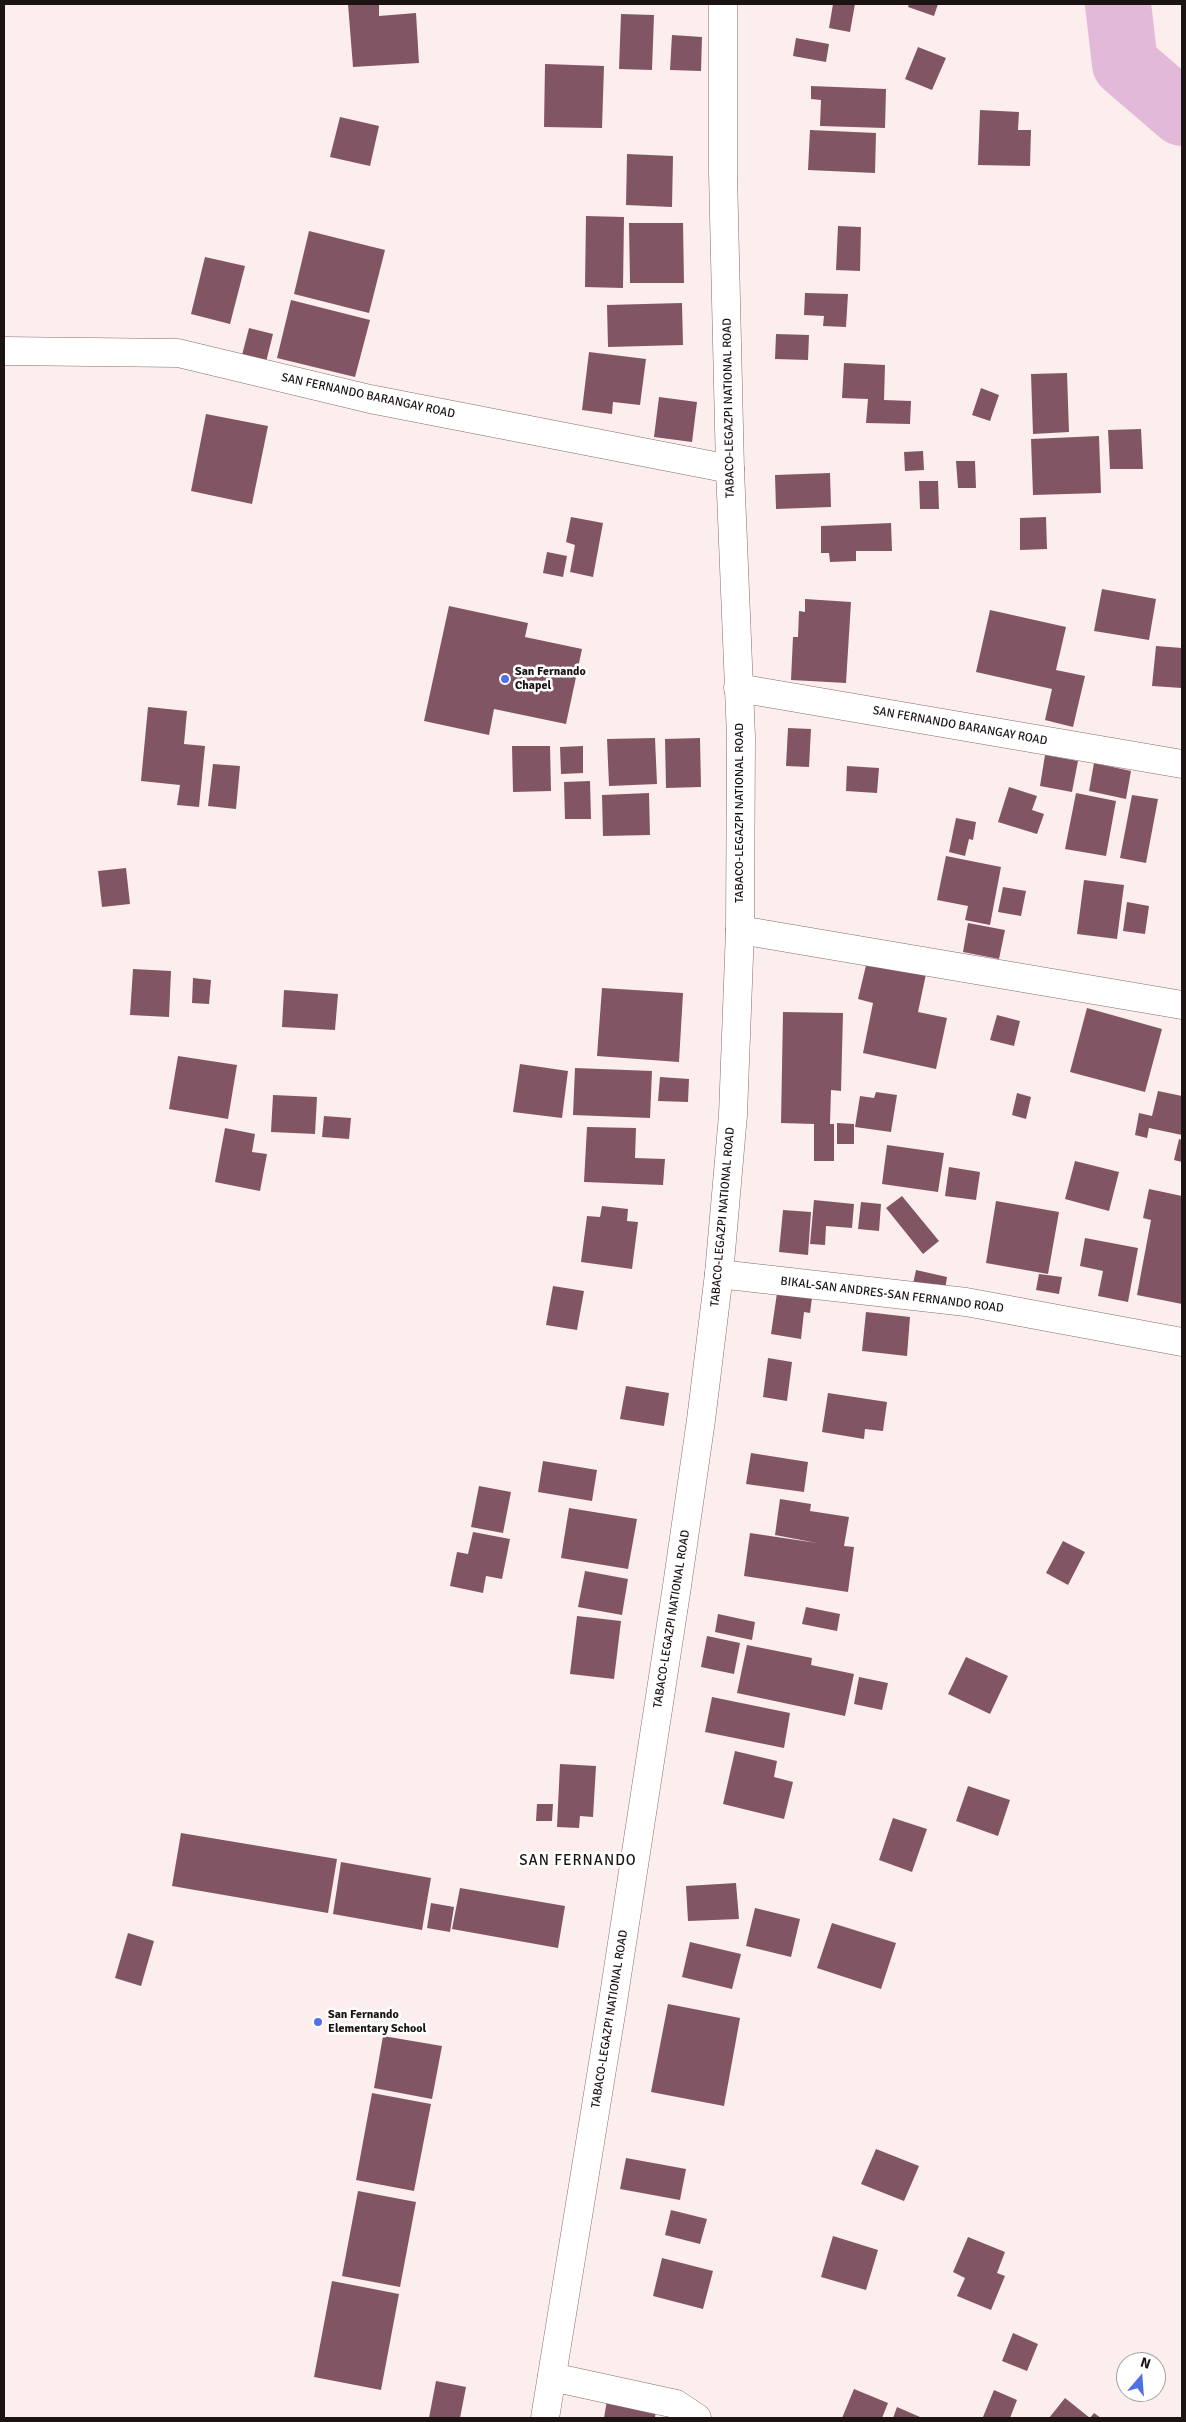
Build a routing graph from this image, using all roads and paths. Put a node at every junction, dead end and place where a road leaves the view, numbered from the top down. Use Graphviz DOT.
graph roads {
  1 [pos="723,4"];
  2 [pos="4,351"];
  3 [pos="730,470"];
  4 [pos="738,688"];
  5 [pos="1182,764"];
  6 [pos="740,930"];
  7 [pos="1182,1004"];
  8 [pos="719,1274"];
  9 [pos="1182,1342"];
  10 [pos="552,2377"];
  11 [pos="545,2418"];
  12 [pos="697,2418"];
  1 -- 3 [label="main road, TABACO-LEGAZPI NATIONAL ROAD"];
  2 -- 3 [label="main road, SAN FERNANDO BARANGAY ROAD"];
  3 -- 4 [label="main road, TABACO-LEGAZPI NATIONAL ROAD"];
  4 -- 5 [label="main road, SAN FERNANDO BARANGAY ROAD"];
  4 -- 6 [label="main road, TABACO-LEGAZPI NATIONAL ROAD"];
  6 -- 7 [label="main road"];
  6 -- 8 [label="main road, TABACO-LEGAZPI NATIONAL ROAD"];
  8 -- 9 [label="main road, BIKAL-SAN ANDRES-SAN FERNANDO ROAD"];
  8 -- 10 [label="main road, TABACO-LEGAZPI NATIONAL ROAD"];
  10 -- 11 [label="main road, TABACO-LEGAZPI NATIONAL ROAD"];
  10 -- 12 [label="main road"];
}
